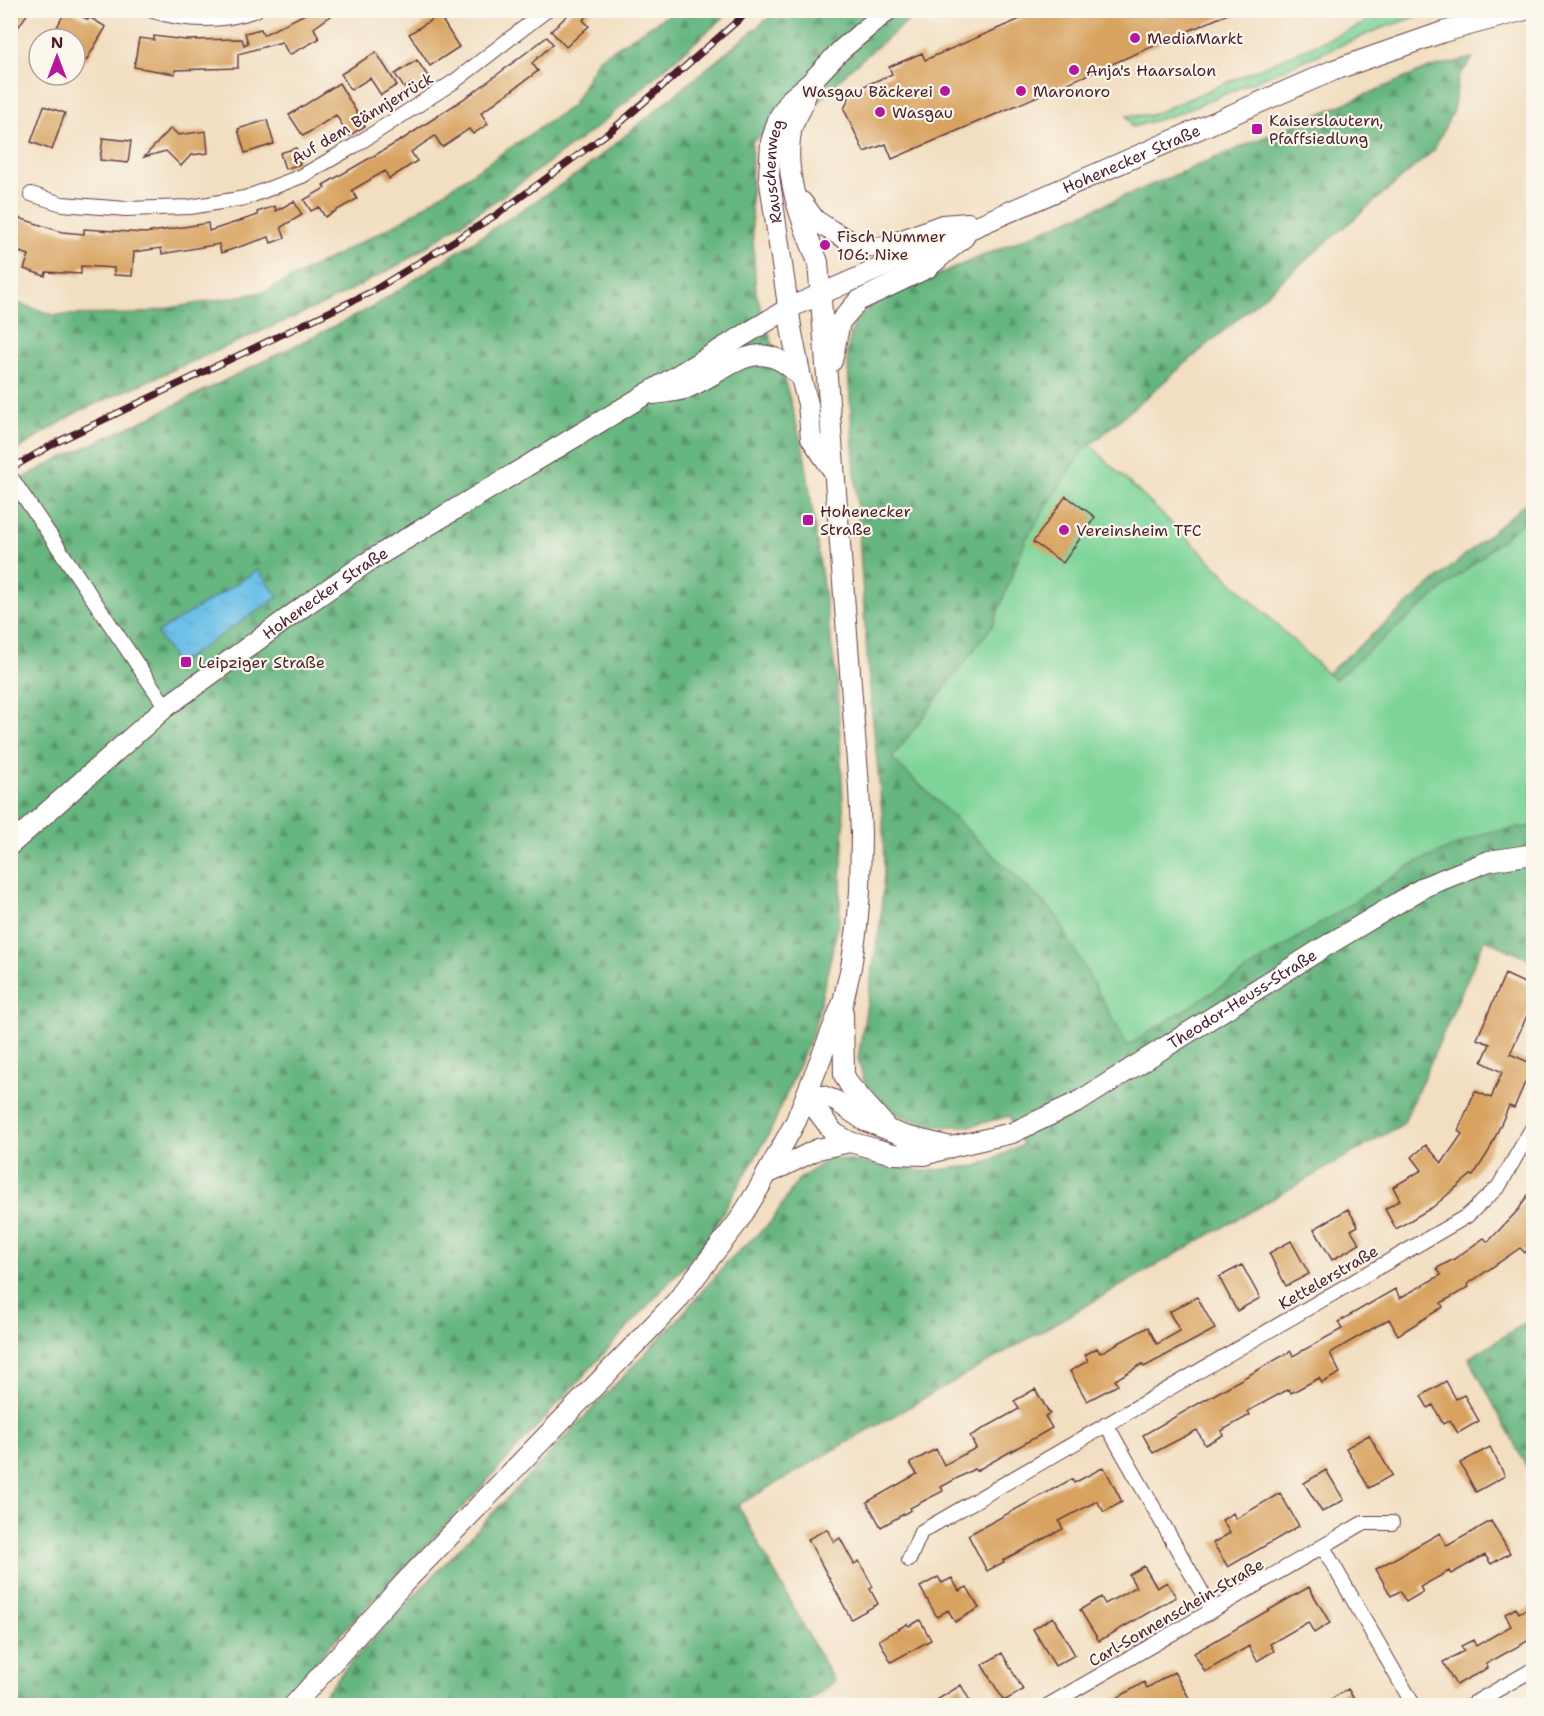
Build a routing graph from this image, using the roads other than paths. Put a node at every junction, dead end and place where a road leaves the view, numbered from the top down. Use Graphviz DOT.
graph roads {
  1 [pos="150,10"];
  2 [pos="256,10"];
  3 [pos="547,10"];
  4 [pos="888,10"];
  5 [pos="1525,10"];
  6 [pos="809,84"];
  7 [pos="794,189"];
  8 [pos="31,194"];
  9 [pos="982,222"];
  10 [pos="820,294"];
  11 [pos="789,308"];
  12 [pos="801,378"];
  13 [pos="828,384"];
  14 [pos="643,395"];
  15 [pos="834,471"];
  16 [pos="10,476"];
  17 [pos="166,707"];
  18 [pos="10,845"];
  19 [pos="1533,854"];
  20 [pos="843,1002"];
  21 [pos="806,1096"];
  22 [pos="1533,1125"];
  23 [pos="889,1129"];
  24 [pos="850,1142"];
  25 [pos="951,1147"];
  26 [pos="767,1174"];
  27 [pos="1106,1424"];
  28 [pos="1392,1522"];
  29 [pos="1323,1546"];
  30 [pos="909,1560"];
  31 [pos="1212,1610"];
  32 [pos="1533,1669"];
  33 [pos="293,1706"];
  34 [pos="1047,1706"];
  35 [pos="1414,1706"];
  36 [pos="1469,1706"];
  1 -- 2 [label="street"];
  3 -- 8 [label="street, Auf dem Bännjerrück"];
  4 -- 6 [label="main road, Rauschenweg"];
  5 -- 9 [label="main road, Hohenecker Straße"];
  6 -- 7 [label="main road, Rauschenweg"];
  6 -- 11 [label="main road, Rauschenweg"];
  7 -- 9 [label="main road"];
  7 -- 10 [label="main road, Rauschenweg"];
  9 -- 10 [label="main road, Hohenecker Straße"];
  9 -- 13 [label="main road"];
  10 -- 11 [label="main road, Hohenecker Straße"];
  10 -- 13 [label="main road, Rauschenweg"];
  11 -- 12 [label="main road, Rauschenweg"];
  11 -- 14 [label="main road, Hohenecker Straße"];
  12 -- 14 [label="main road"];
  12 -- 15 [label="main road, Rauschenweg"];
  13 -- 15 [label="main road"];
  14 -- 17 [label="main road, Hohenecker Straße"];
  15 -- 20 [label="main road"];
  16 -- 17 [label="street"];
  17 -- 18 [label="main road, Hohenecker Straße"];
  19 -- 25 [label="main road, Theodor-Heuss-Straße"];
  20 -- 21 [label="main road"];
  20 -- 23 [label="main road"];
  21 -- 23 [label="main road, Theodor-Heuss-Straße"];
  21 -- 24 [label="main road, Theodor-Heuss-Straße"];
  21 -- 26 [label="main road"];
  22 -- 27 [label="street, Kettelerstraße"];
  23 -- 25 [label="main road, Theodor-Heuss-Straße"];
  24 -- 25 [label="main road, Theodor-Heuss-Straße"];
  24 -- 26 [label="main road"];
  26 -- 33 [label="main road"];
  27 -- 30 [label="street, Kettelerstraße"];
  27 -- 31 [label="street"];
  28 -- 29 [label="street, Carl-Sonnenschein-Straße"];
  29 -- 31 [label="street, Carl-Sonnenschein-Straße"];
  29 -- 35 [label="street"];
  31 -- 34 [label="street, Carl-Sonnenschein-Straße"];
  32 -- 36 [label="street"];
}
